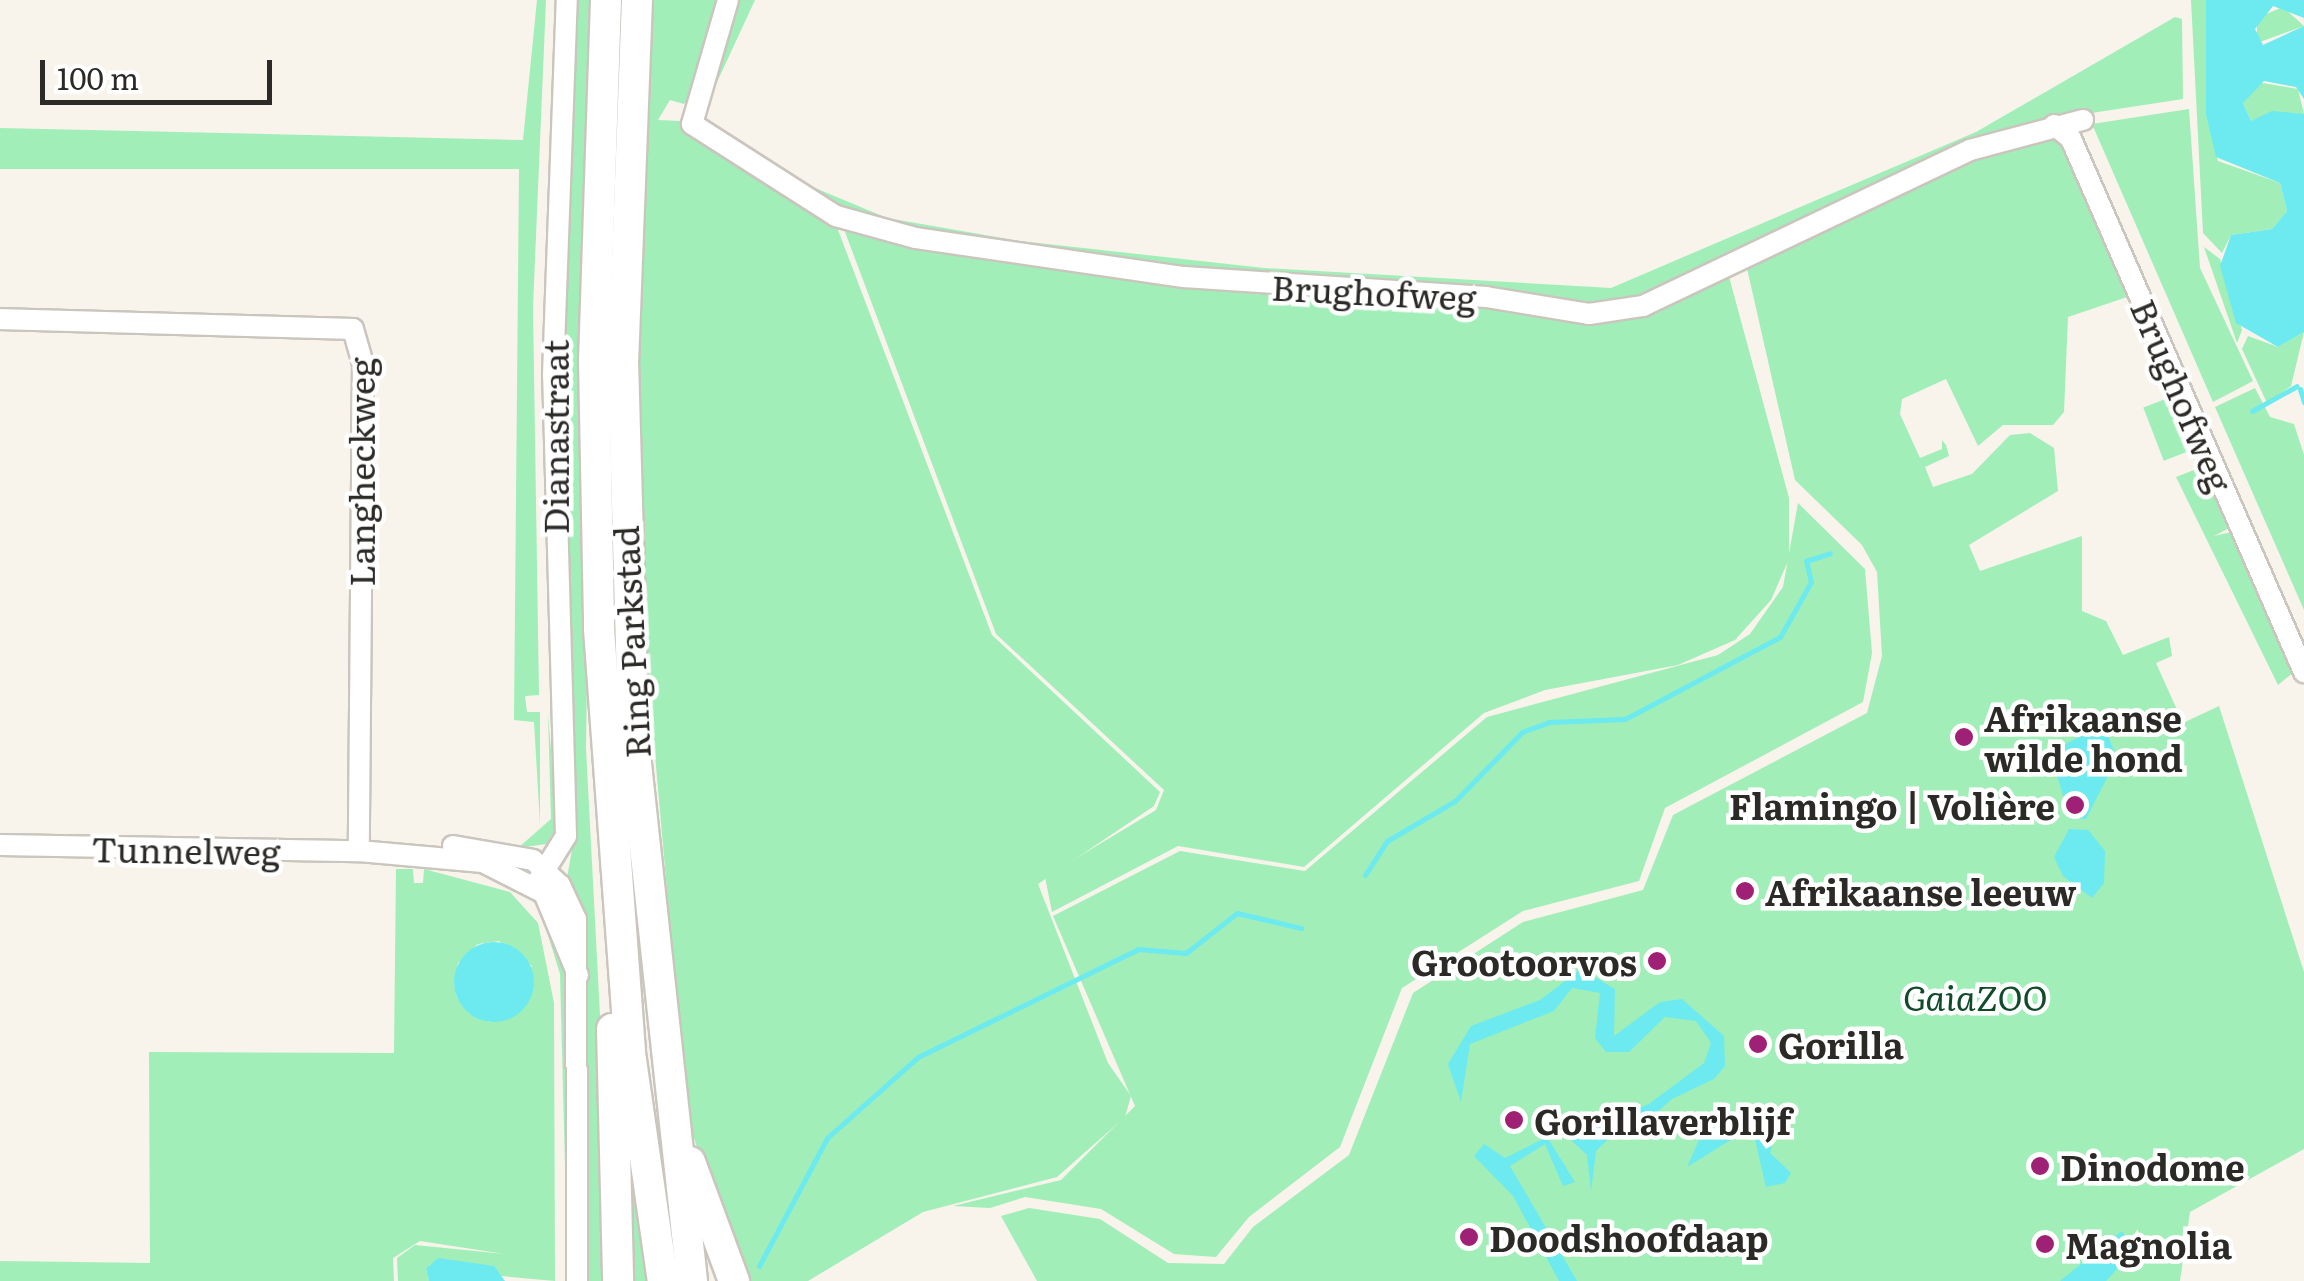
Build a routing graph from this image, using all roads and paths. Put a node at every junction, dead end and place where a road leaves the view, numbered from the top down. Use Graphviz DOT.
graph roads {
  1 [pos="567,0"];
  2 [pos="606,0"];
  3 [pos="636,0"];
  4 [pos="728,0"];
  5 [pos="2084,120"];
  6 [pos="2054,125"];
  7 [pos="0,318"];
  8 [pos="2304,672"];
  9 [pos="0,845"];
  10 [pos="366,851"];
  11 [pos="541,876"];
  12 [pos="620,933"];
  13 [pos="664,1074"];
  14 [pos="577,1281"];
  15 [pos="618,1281"];
  16 [pos="663,1281"];
  17 [pos="692,1281"];
  18 [pos="734,1281"];
  1 -- 11 [label="street, Dianastraat"];
  2 -- 12 [label="highway, Ring Parkstad"];
  3 -- 13 [label="highway, Ring Parkstad"];
  4 -- 6 [label="street, Brughofweg"];
  5 -- 6 [label="street, Brughofweg"];
  6 -- 8 [label="street, Brughofweg"];
  7 -- 10 [label="street, Langheckweg"];
  9 -- 10 [label="street, Tunnelweg"];
  10 -- 11 [label="street, Tunnelweg"];
  11 -- 14 [label="street"];
  12 -- 15 [label="highway"];
  12 -- 16 [label="highway, Ring Parkstad"];
  13 -- 17 [label="highway, Ring Parkstad"];
  13 -- 18 [label="highway"];
}
